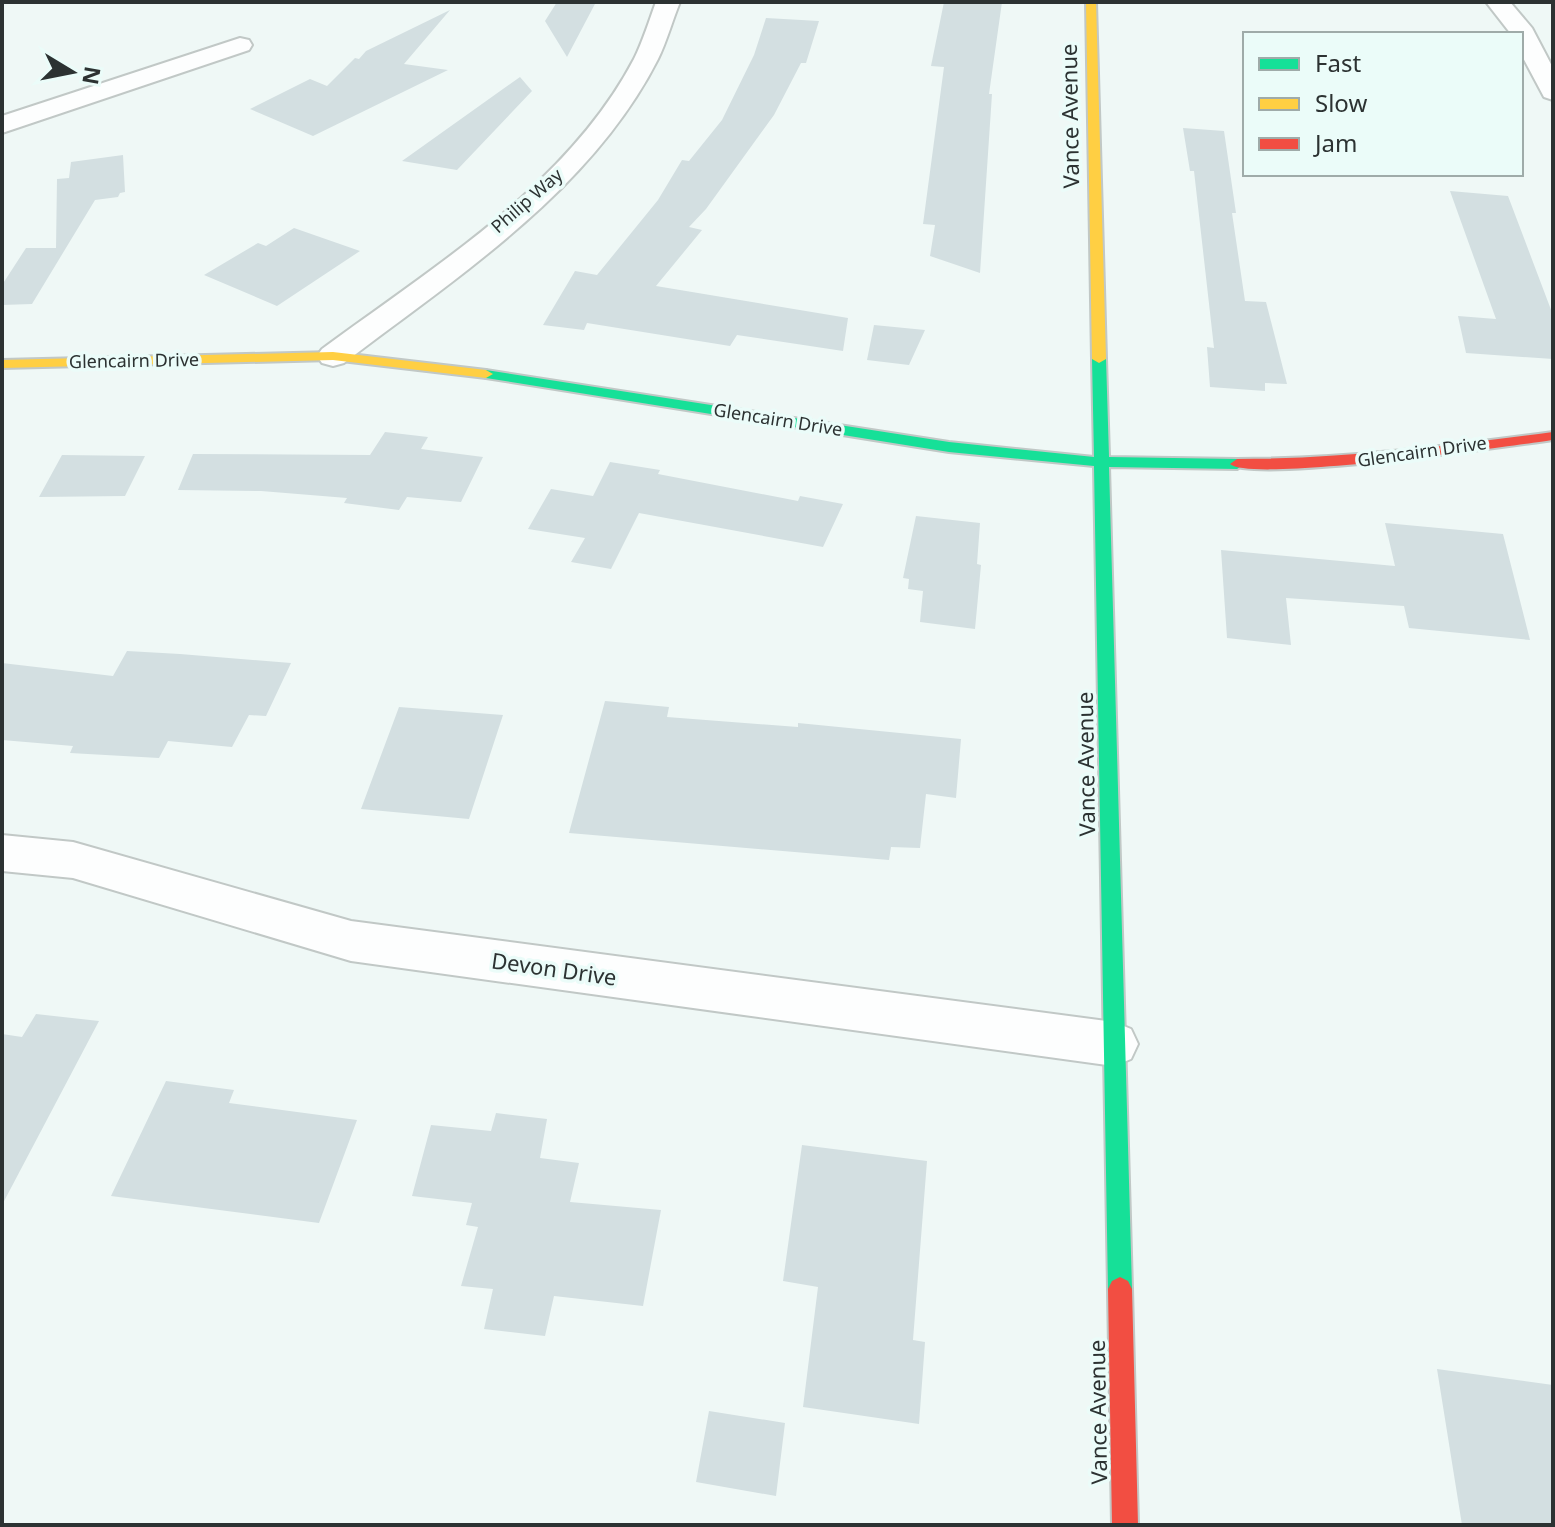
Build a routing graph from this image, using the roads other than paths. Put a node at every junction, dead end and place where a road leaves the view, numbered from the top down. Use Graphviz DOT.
graph roads {
  1 [pos="668,2"];
  2 [pos="1091,2"];
  3 [pos="1498,2"];
  4 [pos="1522,32"];
  5 [pos="1523,34"];
  6 [pos="240,45"];
  7 [pos="1553,92"];
  8 [pos="2,125"];
  9 [pos="333,356"];
  10 [pos="2,364"];
  11 [pos="1553,436"];
  12 [pos="1102,462"];
  13 [pos="2,853"];
  14 [pos="1114,1044"];
  15 [pos="1125,1525"];
  1 -- 9 [label="street, Philip Way"];
  2 -- 12 [label="street, Vance Avenue"];
  3 -- 4 [label="street"];
  5 -- 7 [label="street"];
  6 -- 8 [label="street"];
  9 -- 10 [label="street, Glencairn Drive"];
  9 -- 12 [label="street, Glencairn Drive"];
  11 -- 12 [label="street, Glencairn Drive"];
  12 -- 14 [label="street, Vance Avenue"];
  13 -- 14 [label="street, Devon Drive"];
  14 -- 15 [label="street, Vance Avenue"];
}
